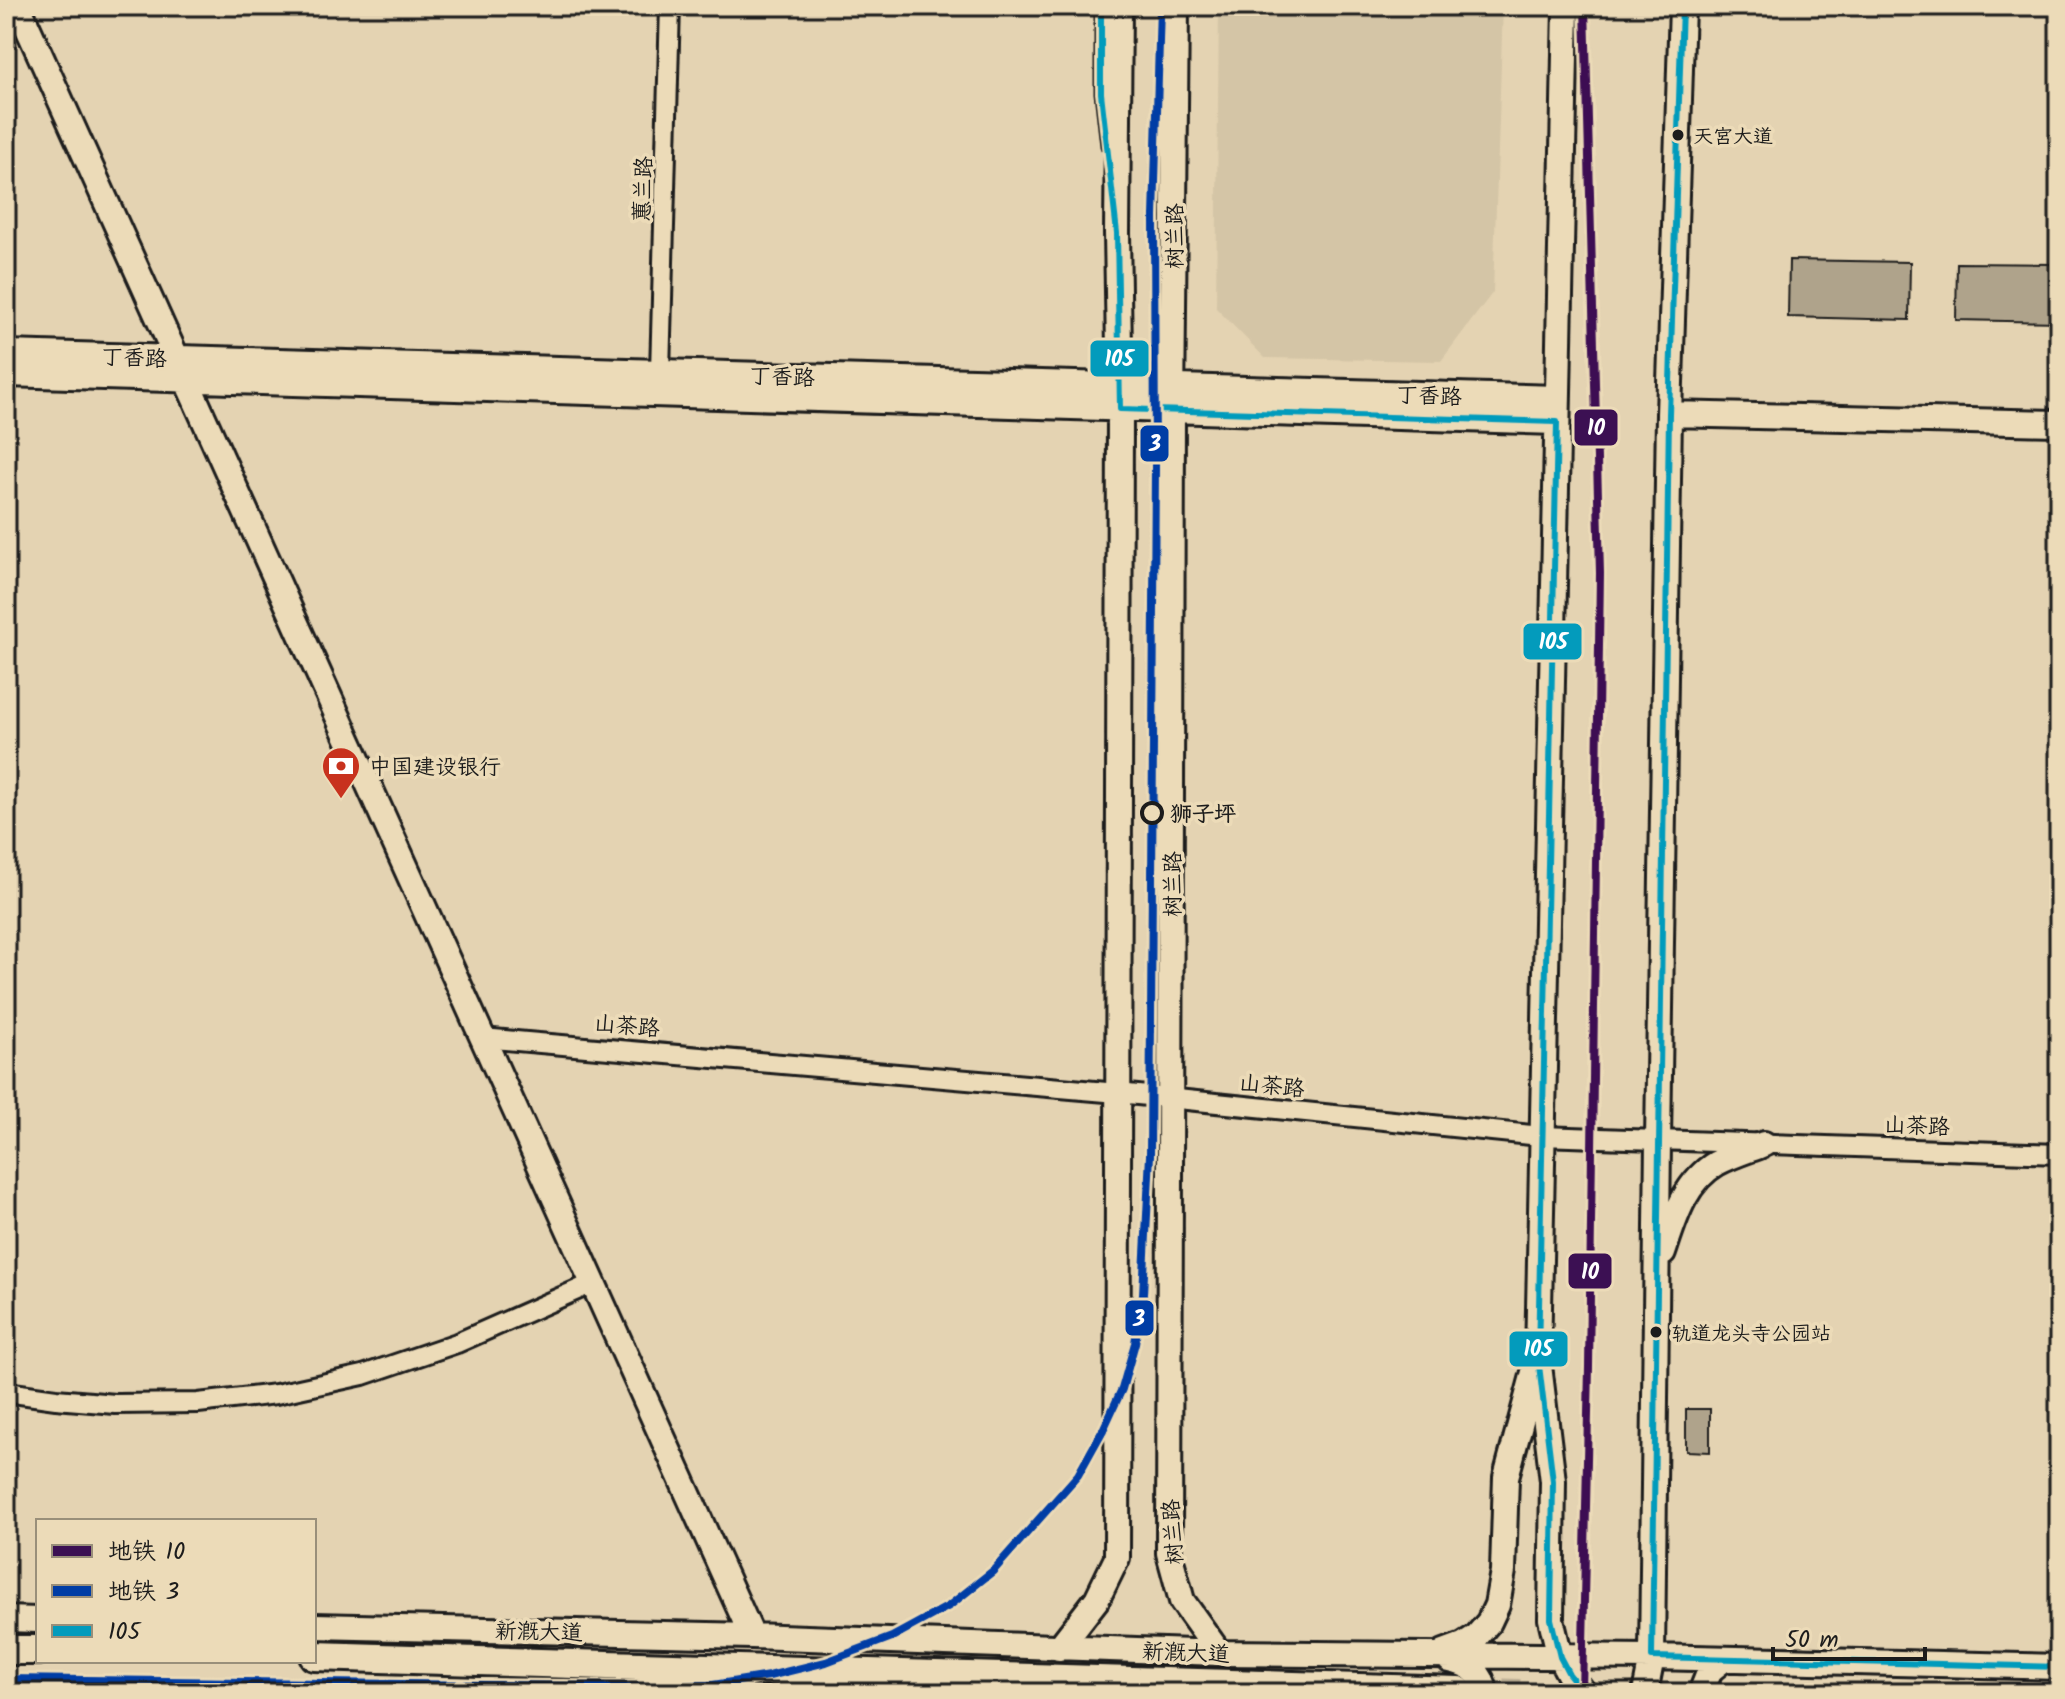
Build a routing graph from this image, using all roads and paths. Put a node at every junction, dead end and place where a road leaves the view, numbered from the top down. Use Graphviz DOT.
graph roads {
  1 [pos="18,6"];
  2 [pos="670,6"];
  3 [pos="1101,6"];
  4 [pos="1119,6"];
  5 [pos="1176,6"];
  6 [pos="1566,6"];
  7 [pos="1673,6"];
  8 [pos="1682,6"];
  9 [pos="1680,40"];
  10 [pos="1117,233"];
  11 [pos="6,353"];
  12 [pos="181,369"];
  13 [pos="660,372"];
  14 [pos="6,374"];
  15 [pos="1120,397"];
  16 [pos="1172,399"];
  17 [pos="1557,410"];
  18 [pos="1669,414"];
  19 [pos="2059,423"];
  20 [pos="482,1038"];
  21 [pos="1118,1093"];
  22 [pos="1171,1098"];
  23 [pos="1541,1136"];
  24 [pos="1658,1141"];
  25 [pos="1764,1144"];
  26 [pos="2059,1154"];
  27 [pos="1656,1275"];
  28 [pos="593,1283"];
  29 [pos="1538,1357"];
  30 [pos="6,1392"];
  31 [pos="24,1619"];
  32 [pos="316,1626"];
  33 [pos="6,1631"];
  34 [pos="752,1636"];
  35 [pos="1059,1648"];
  36 [pos="6,1650"];
  37 [pos="36,1650"];
  38 [pos="1219,1653"];
  39 [pos="316,1656"];
  40 [pos="1430,1656"];
  41 [pos="1560,1657"];
  42 [pos="1652,1657"];
  43 [pos="1724,1659"];
  44 [pos="2059,1667"];
  45 [pos="6,1692"];
  46 [pos="1472,1692"];
  47 [pos="68,1693"];
  48 [pos="1584,1693"];
  49 [pos="1645,1693"];
  50 [pos="1701,1693"];
  1 -- 12 [label="street"];
  2 -- 13 [label="street, 蕙兰路"];
  3 -- 10 [label="lane"];
  4 -- 10 [label="street"];
  5 -- 16 [label="street, 树兰路"];
  6 -- 17 [label="street"];
  7 -- 9 [label="street"];
  8 -- 9 [label="street"];
  9 -- 18 [label="street"];
  10 -- 15 [label="street"];
  11 -- 12 [label="street, 丁香路"];
  12 -- 13 [label="street, 丁香路"];
  12 -- 14 [label="street, 丁香路"];
  12 -- 15 [label="street, 丁香路"];
  12 -- 20 [label="street"];
  13 -- 15 [label="street, 丁香路"];
  15 -- 16 [label="street, 丁香路"];
  15 -- 21 [label="street"];
  16 -- 17 [label="street, 丁香路"];
  16 -- 22 [label="street, 树兰路"];
  17 -- 23 [label="street"];
  18 -- 19 [label="street"];
  18 -- 24 [label="street"];
  20 -- 21 [label="street, 山茶路"];
  20 -- 28 [label="street"];
  21 -- 22 [label="street, 山茶路"];
  21 -- 35 [label="street"];
  22 -- 23 [label="street, 山茶路"];
  22 -- 38 [label="street, 树兰路"];
  23 -- 24 [label="street, 山茶路"];
  23 -- 29 [label="street"];
  24 -- 25 [label="street, 山茶路"];
  24 -- 27 [label="street"];
  25 -- 26 [label="street, 山茶路"];
  25 -- 27 [label="street"];
  27 -- 42 [label="street"];
  28 -- 30 [label="street"];
  28 -- 34 [label="street"];
  29 -- 40 [label="street"];
  29 -- 41 [label="street"];
  31 -- 33 [label="street"];
  32 -- 34 [label="street, 新溉大道"];
  34 -- 35 [label="street, 新溉大道"];
  35 -- 38 [label="street, 新溉大道"];
  36 -- 37 [label="main road"];
  38 -- 40 [label="street, 新溉大道"];
  39 -- 46 [label="main road, 新溉大道"];
  40 -- 41 [label="street, 新溉大道"];
  40 -- 46 [label="street"];
  41 -- 42 [label="street, 新溉大道"];
  41 -- 48 [label="street"];
  42 -- 43 [label="street, 新溉大道"];
  42 -- 49 [label="street"];
  43 -- 44 [label="street, 新溉大道"];
  43 -- 50 [label="street"];
  45 -- 47 [label="main road"];
}
